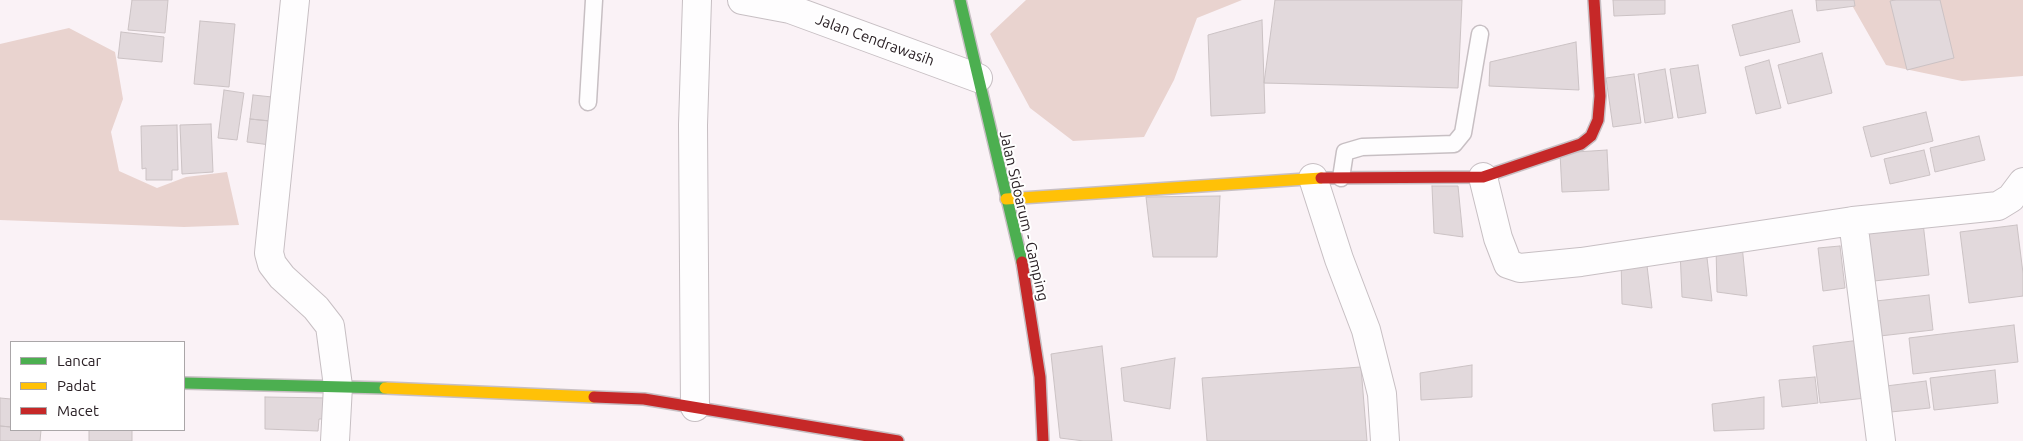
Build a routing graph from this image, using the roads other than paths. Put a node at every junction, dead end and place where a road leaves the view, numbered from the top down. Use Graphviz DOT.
graph roads {
  1 [pos="295,0"];
  2 [pos="594,0"];
  3 [pos="697,0"];
  4 [pos="742,0"];
  5 [pos="960,0"];
  6 [pos="1594,0"];
  7 [pos="790,4"];
  8 [pos="1480,34"];
  9 [pos="978,78"];
  10 [pos="588,102"];
  11 [pos="1483,176"];
  12 [pos="1314,178"];
  13 [pos="1342,178"];
  14 [pos="2023,182"];
  15 [pos="1006,199"];
  16 [pos="1853,220"];
  17 [pos="185,383"];
  18 [pos="338,386"];
  19 [pos="695,407"];
  20 [pos="334,441"];
  21 [pos="898,441"];
  22 [pos="1043,441"];
  23 [pos="1386,441"];
  24 [pos="1881,441"];
  1 -- 18 [label="street"];
  2 -- 10 [label="lane"];
  3 -- 19 [label="street"];
  4 -- 7 [label="street, Jalan Cendrawasih"];
  5 -- 9 [label="street, Jalan Sidoarum - Gamping"];
  6 -- 11 [label="street"];
  7 -- 9 [label="street, Jalan Cendrawasih"];
  8 -- 13 [label="lane"];
  9 -- 15 [label="street, Jalan Sidoarum - Gamping"];
  11 -- 13 [label="street"];
  11 -- 16 [label="street"];
  12 -- 13 [label="street"];
  12 -- 15 [label="street"];
  12 -- 23 [label="street"];
  14 -- 16 [label="street"];
  15 -- 22 [label="street, Jalan Sidoarum - Gamping"];
  16 -- 24 [label="street"];
  17 -- 18 [label="street"];
  18 -- 19 [label="street"];
  18 -- 20 [label="street"];
  19 -- 21 [label="street"];
}
